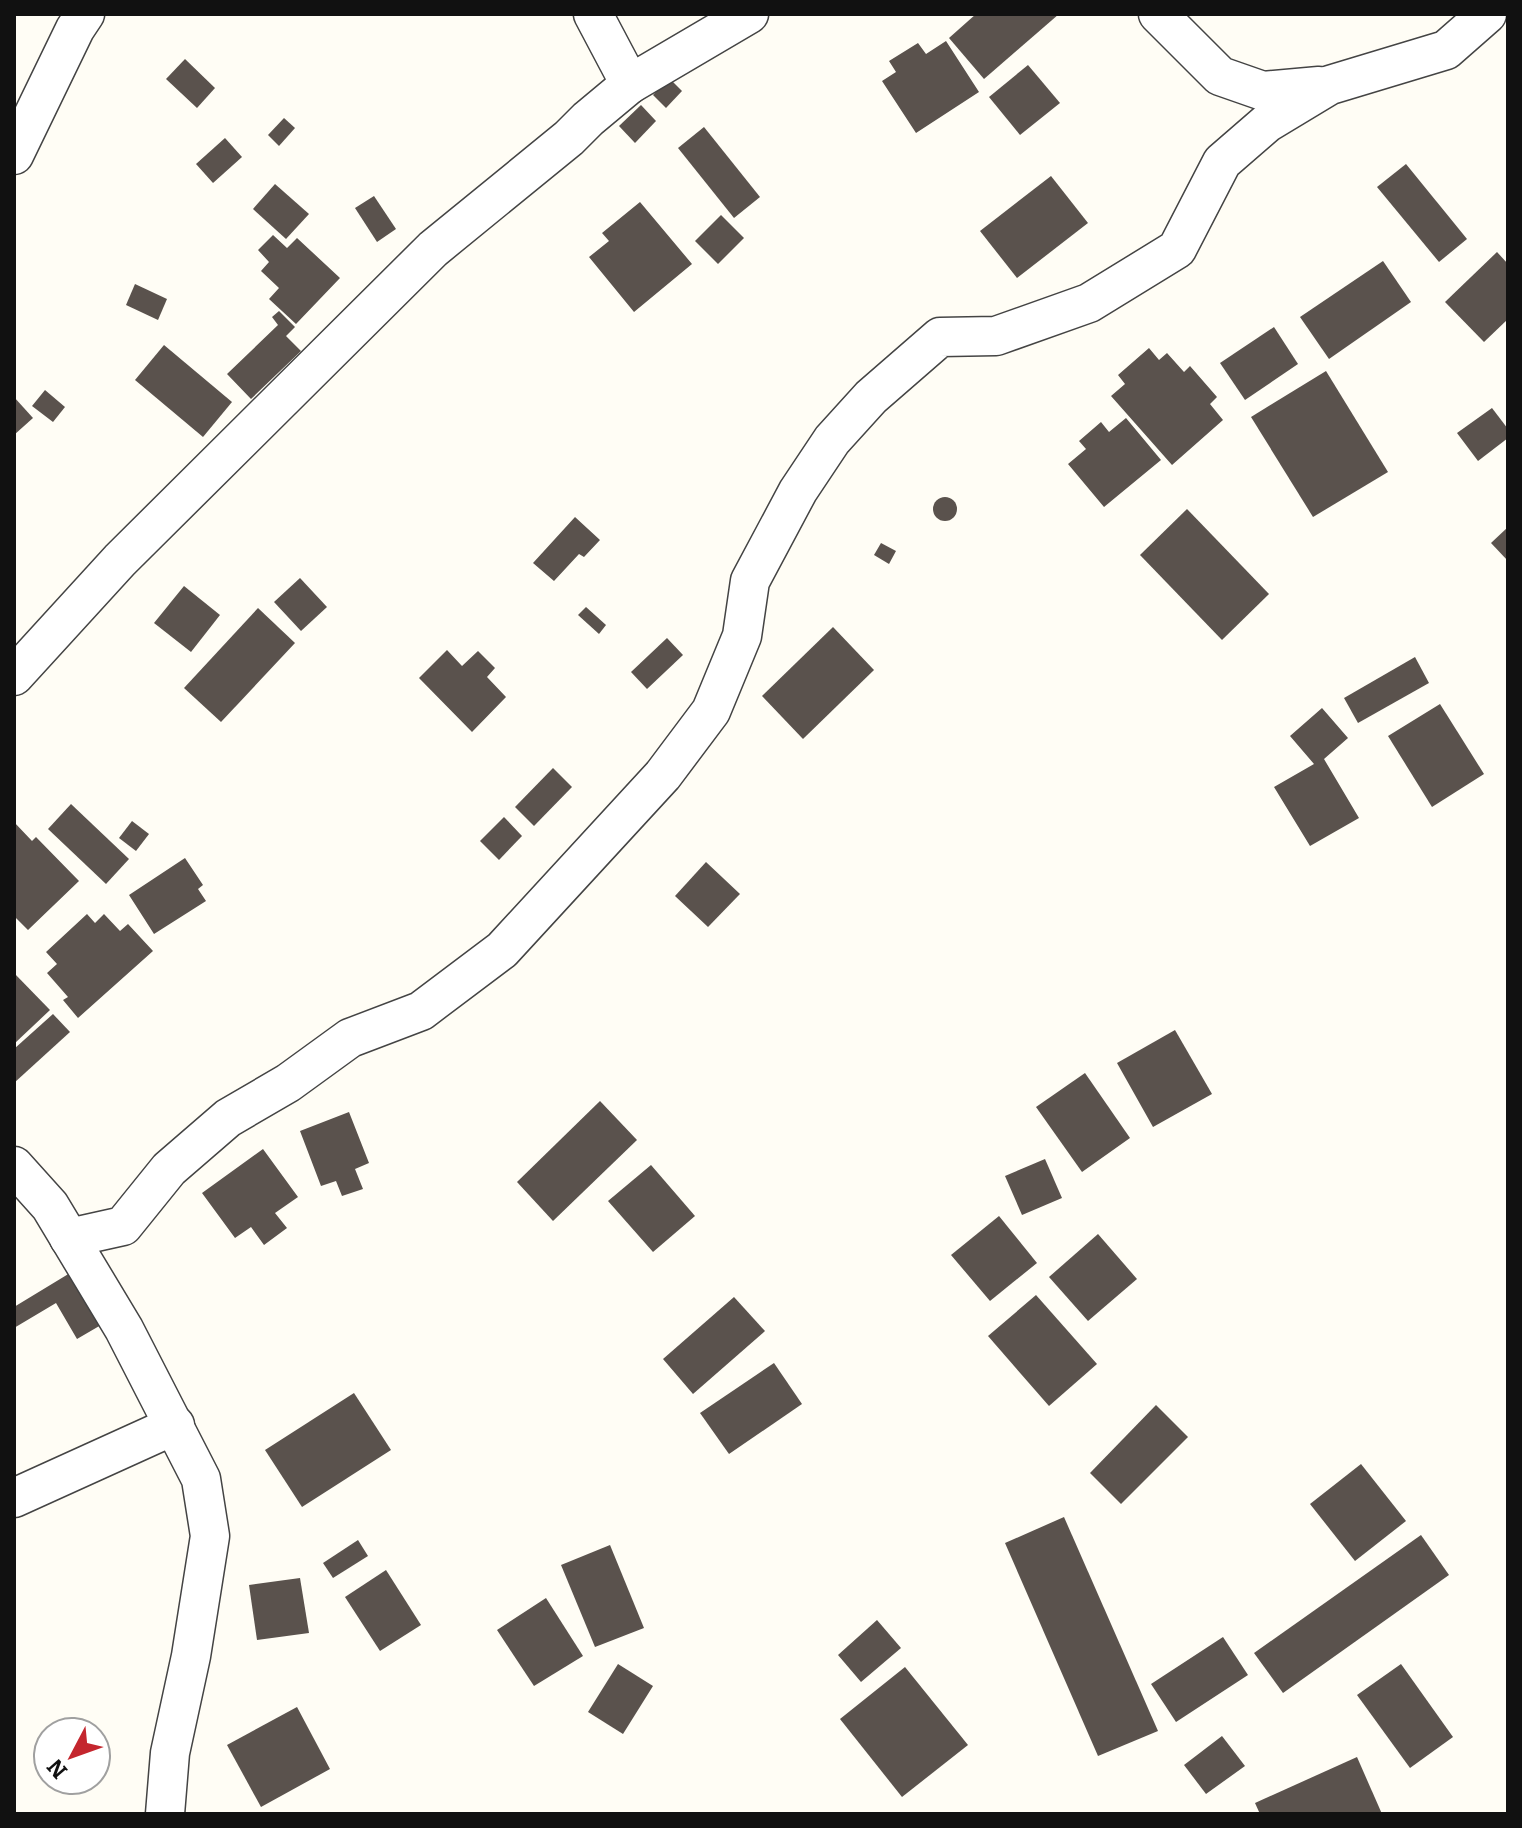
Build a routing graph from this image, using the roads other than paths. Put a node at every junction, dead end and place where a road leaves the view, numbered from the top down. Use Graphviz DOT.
graph roads {
  1 [pos="85,14"];
  2 [pos="593,14"];
  3 [pos="749,14"];
  4 [pos="1158,14"];
  5 [pos="1487,14"];
  6 [pos="630,84"];
  7 [pos="1330,85"];
  8 [pos="14,153"];
  9 [pos="14,676"];
  10 [pos="14,1166"];
  11 [pos="69,1238"];
  12 [pos="175,1425"];
  13 [pos="14,1498"];
  14 [pos="165,1814"];
  1 -- 8 [label="street"];
  2 -- 6 [label="street"];
  3 -- 6 [label="street"];
  4 -- 7 [label="street"];
  5 -- 7 [label="street"];
  6 -- 9 [label="street"];
  7 -- 11 [label="street"];
  10 -- 11 [label="street"];
  11 -- 12 [label="street"];
  12 -- 13 [label="street"];
  12 -- 14 [label="street"];
}
